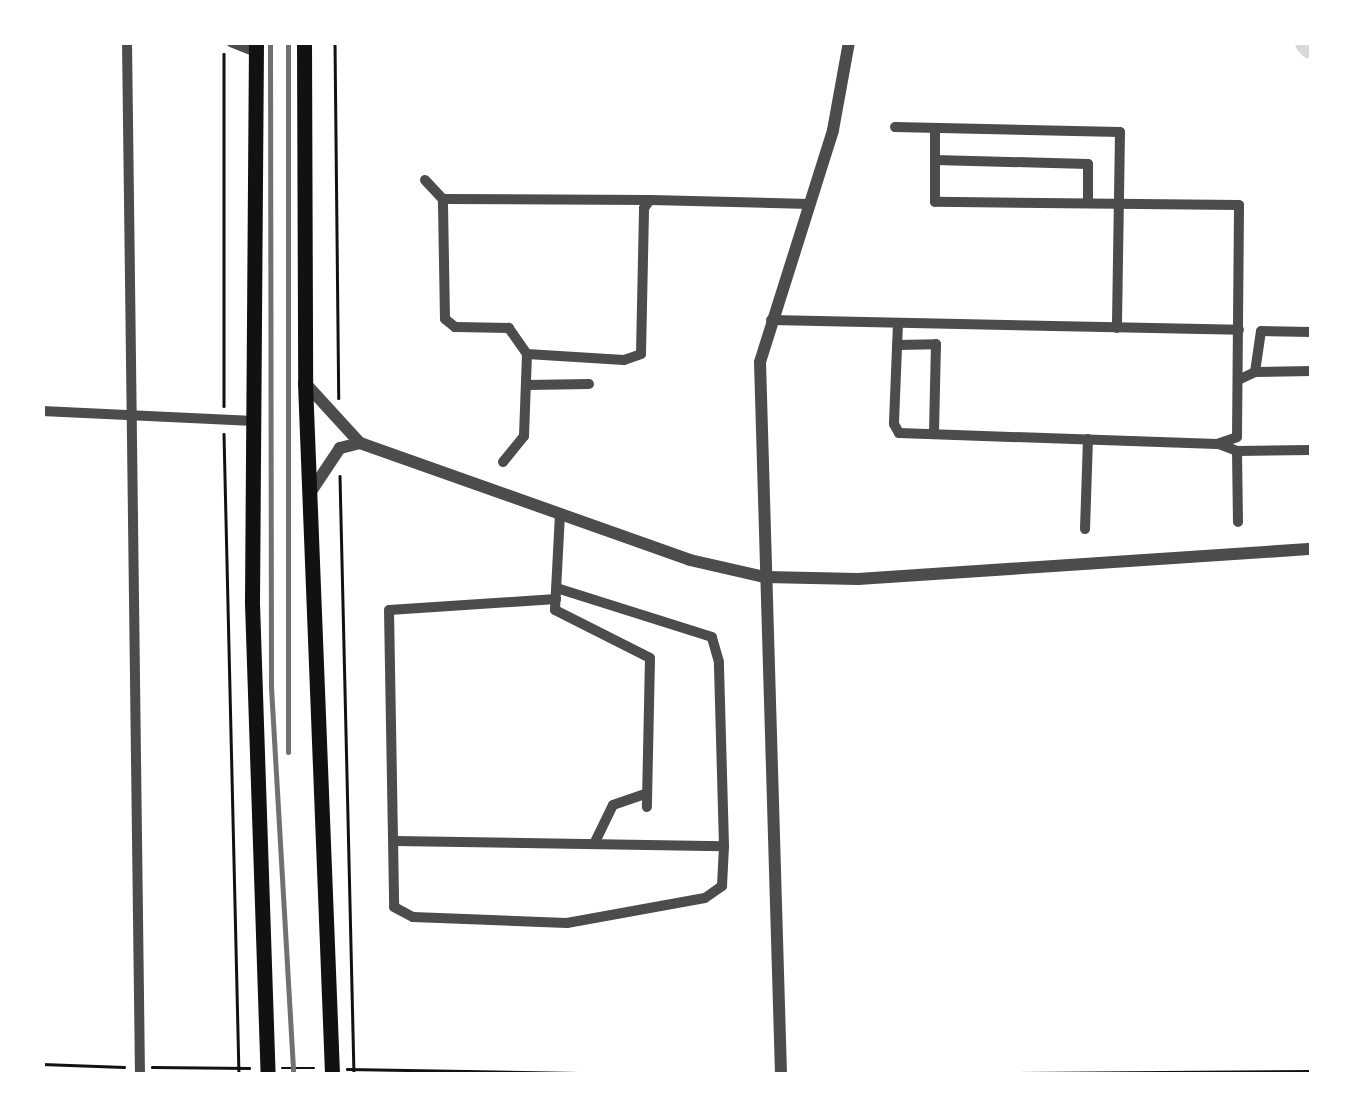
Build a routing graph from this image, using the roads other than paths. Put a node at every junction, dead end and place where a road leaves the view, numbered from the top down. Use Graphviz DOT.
graph roads {
  1 [pos="127,42"];
  2 [pos="227,42"];
  3 [pos="304,42"];
  4 [pos="849,42"];
  5 [pos="256,47"];
  6 [pos="895,127"];
  7 [pos="934,128"];
  8 [pos="935,160"];
  9 [pos="426,180"];
  10 [pos="443,198"];
  11 [pos="650,200"];
  12 [pos="1088,203"];
  13 [pos="809,204"];
  14 [pos="1120,204"];
  15 [pos="771,320"];
  16 [pos="898,323"];
  17 [pos="1117,328"];
  18 [pos="1239,330"];
  19 [pos="1312,332"];
  20 [pos="897,345"];
  21 [pos="526,354"];
  22 [pos="1312,370"];
  23 [pos="1255,372"];
  24 [pos="1238,380"];
  25 [pos="305,382"];
  26 [pos="589,384"];
  27 [pos="528,385"];
  28 [pos="42,411"];
  29 [pos="133,414"];
  30 [pos="254,421"];
  31 [pos="934,434"];
  32 [pos="1088,439"];
  33 [pos="360,442"];
  34 [pos="1218,444"];
  35 [pos="1312,450"];
  36 [pos="1236,451"];
  37 [pos="503,462"];
  38 [pos="310,493"];
  39 [pos="560,514"];
  40 [pos="1238,522"];
  41 [pos="1085,530"];
  42 [pos="1312,549"];
  43 [pos="765,576"];
  44 [pos="556,594"];
  45 [pos="648,793"];
  46 [pos="647,807"];
  47 [pos="395,841"];
  48 [pos="595,842"];
  49 [pos="724,846"];
  50 [pos="140,1074"];
  51 [pos="268,1074"];
  52 [pos="332,1074"];
  53 [pos="781,1074"];
  1 -- 29 [label="street"];
  2 -- 5 [label="street"];
  3 -- 25 [label="main road"];
  4 -- 13 [label="street"];
  5 -- 30 [label="main road"];
  6 -- 7 [label="street"];
  7 -- 8 [label="street"];
  7 -- 14 [label="street"];
  8 -- 12 [label="street"];
  8 -- 12 [label="street"];
  9 -- 10 [label="street"];
  10 -- 11 [label="street"];
  10 -- 21 [label="street"];
  11 -- 13 [label="street"];
  11 -- 21 [label="street"];
  12 -- 14 [label="street"];
  13 -- 15 [label="street"];
  14 -- 17 [label="street"];
  14 -- 18 [label="street"];
  15 -- 16 [label="street"];
  15 -- 43 [label="street"];
  16 -- 17 [label="street"];
  16 -- 20 [label="street"];
  17 -- 18 [label="street"];
  18 -- 24 [label="street"];
  19 -- 23 [label="street"];
  20 -- 31 [label="street"];
  20 -- 31 [label="street"];
  21 -- 27 [label="street"];
  22 -- 23 [label="street"];
  23 -- 24 [label="street"];
  24 -- 34 [label="street"];
  25 -- 33 [label="street"];
  25 -- 38 [label="main road"];
  26 -- 27 [label="street"];
  27 -- 37 [label="street"];
  28 -- 29 [label="street"];
  29 -- 30 [label="street"];
  29 -- 50 [label="street"];
  30 -- 51 [label="main road"];
  31 -- 32 [label="street"];
  32 -- 34 [label="street"];
  32 -- 41 [label="street"];
  33 -- 38 [label="street"];
  33 -- 39 [label="street"];
  34 -- 36 [label="street"];
  35 -- 36 [label="street"];
  36 -- 40 [label="street"];
  38 -- 52 [label="main road"];
  39 -- 43 [label="street"];
  39 -- 44 [label="street"];
  42 -- 43 [label="street"];
  43 -- 53 [label="street"];
  44 -- 45 [label="street"];
  44 -- 47 [label="street"];
  44 -- 49 [label="street"];
  45 -- 46 [label="street"];
  45 -- 48 [label="street"];
  47 -- 48 [label="street"];
  47 -- 49 [label="street"];
  48 -- 49 [label="street"];
}
